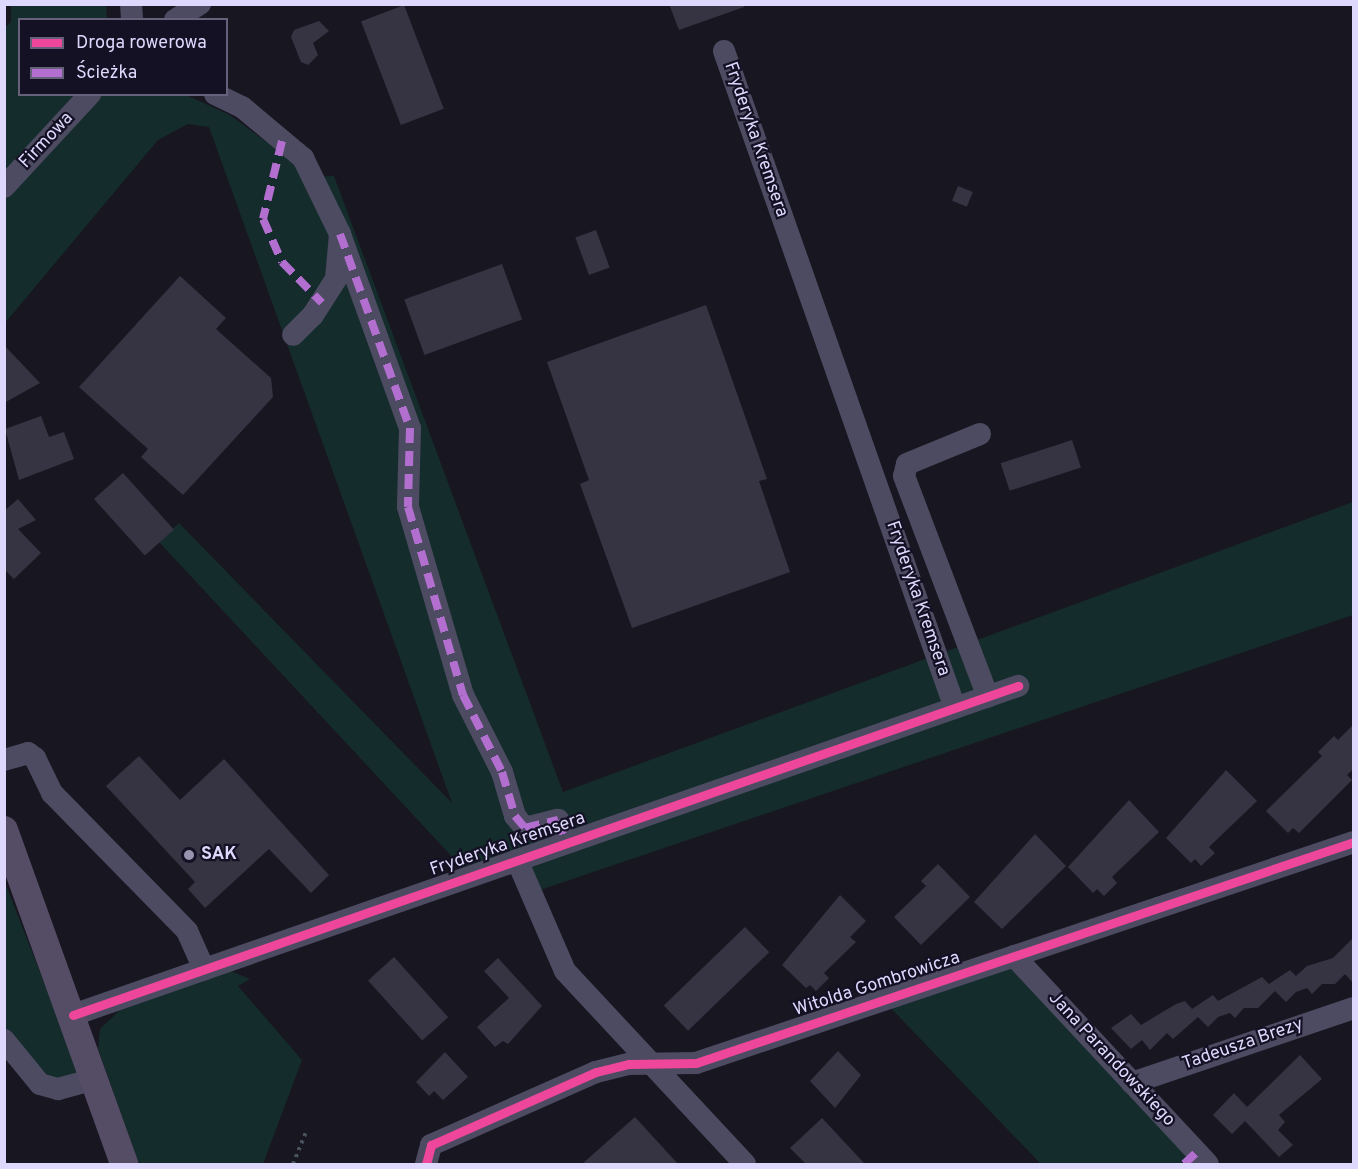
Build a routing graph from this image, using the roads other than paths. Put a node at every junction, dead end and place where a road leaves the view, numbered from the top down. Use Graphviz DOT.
graph roads {
  1 [pos="200,4"];
  2 [pos="178,18"];
  3 [pos="724,51"];
  4 [pos="88,96"];
  5 [pos="219,96"];
  6 [pos="4,187"];
  7 [pos="340,234"];
  8 [pos="293,335"];
  9 [pos="980,434"];
  10 [pos="1018,686"];
  11 [pos="988,697"];
  12 [pos="955,708"];
  13 [pos="4,760"];
  14 [pos="4,830"];
  15 [pos="1353,842"];
  16 [pos="566,843"];
  17 [pos="517,860"];
  18 [pos="1014,956"];
  19 [pos="204,969"];
  20 [pos="1353,1008"];
  21 [pos="73,1015"];
  22 [pos="4,1040"];
  23 [pos="647,1063"];
  24 [pos="95,1079"];
  25 [pos="1132,1083"];
  26 [pos="123,1164"];
  27 [pos="426,1164"];
  28 [pos="745,1164"];
  29 [pos="1208,1164"];
  1 -- 2 [label="street"];
  3 -- 12 [label="street, Fryderyka Kremsera"];
  4 -- 6 [label="street, Firmowa"];
  5 -- 7 [label="street"];
  7 -- 8 [label="street"];
  7 -- 16 [label="street"];
  9 -- 11 [label="street"];
  10 -- 11 [label="street"];
  11 -- 12 [label="street"];
  12 -- 16 [label="street, Fryderyka Kremsera"];
  13 -- 19 [label="street"];
  14 -- 21 [label="main road"];
  15 -- 18 [label="street, Witolda Gombrowicza"];
  16 -- 17 [label="street, Fryderyka Kremsera"];
  17 -- 19 [label="street, Fryderyka Kremsera"];
  17 -- 23 [label="street, Fryderyka Kremsera"];
  18 -- 23 [label="street, Witolda Gombrowicza"];
  18 -- 25 [label="street, Jana Parandowskiego"];
  19 -- 21 [label="street, Fryderyka Kremsera"];
  20 -- 25 [label="street, Tadeusza Brezy"];
  21 -- 24 [label="main road"];
  22 -- 24 [label="street"];
  23 -- 27 [label="street, Witolda Gombrowicza"];
  23 -- 28 [label="street, Fryderyka Kremsera"];
  24 -- 26 [label="main road"];
  25 -- 29 [label="street, Jana Parandowskiego"];
}
